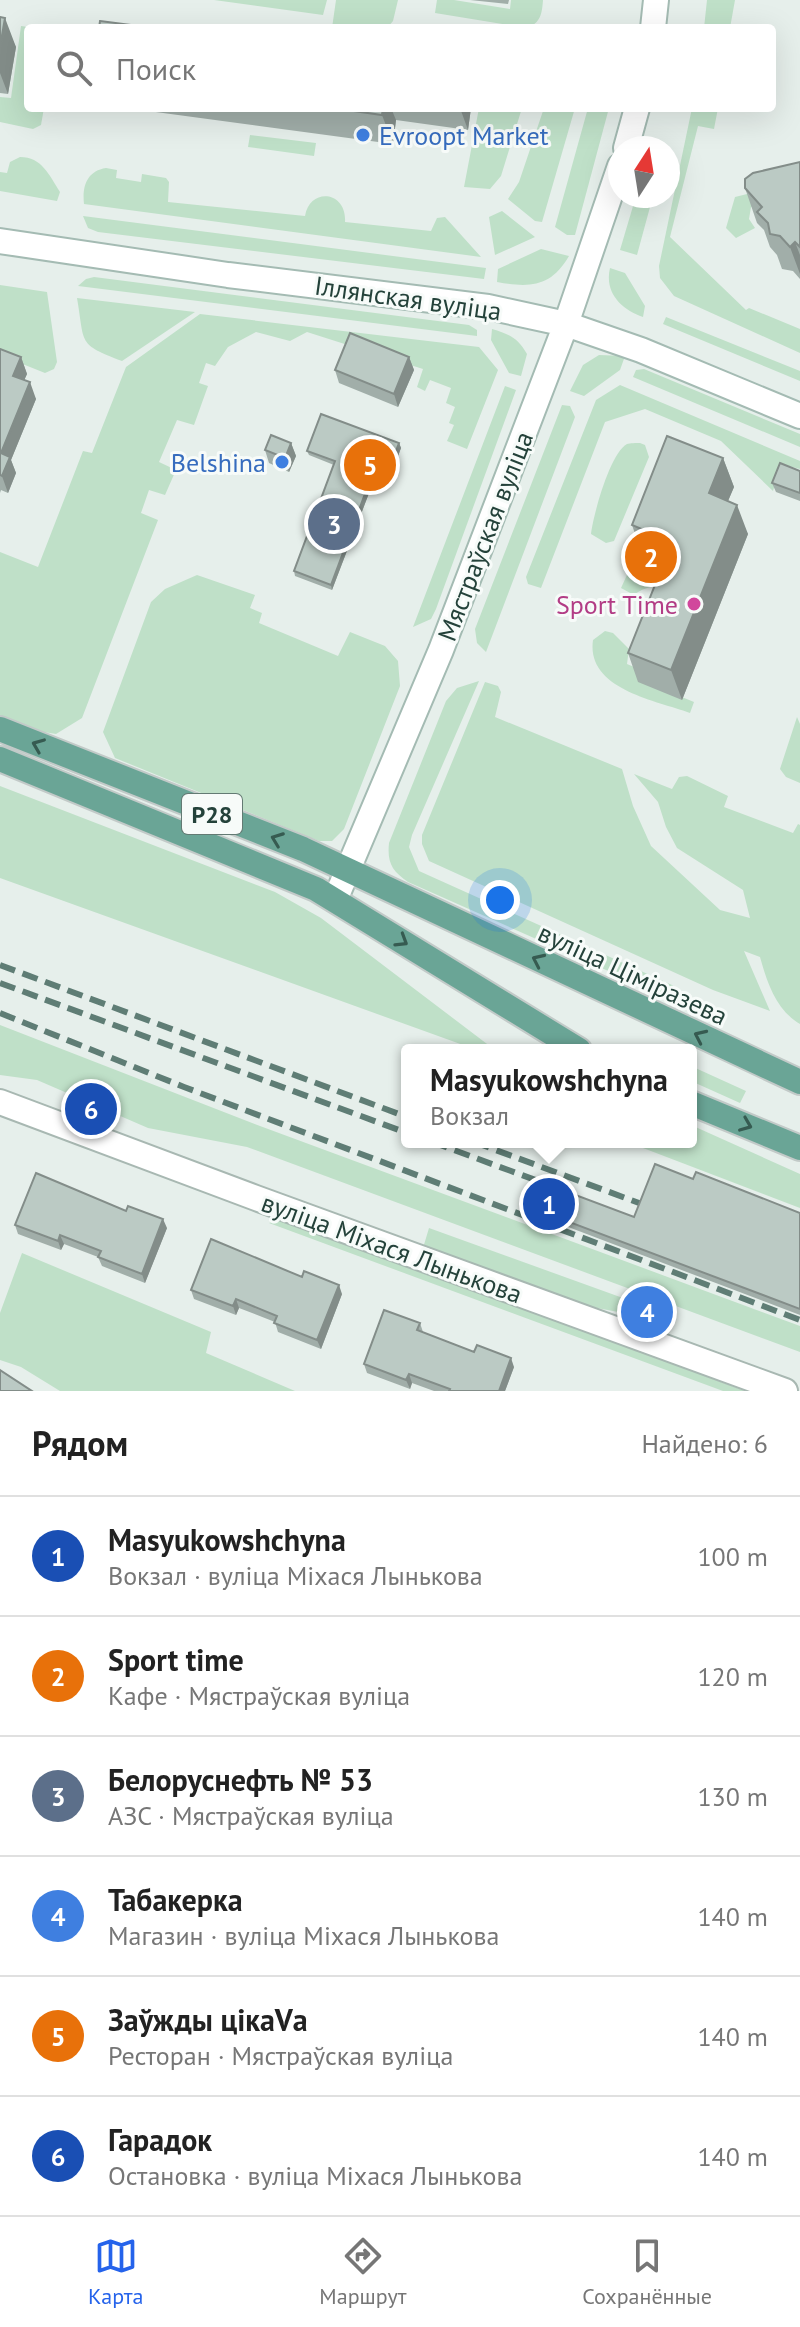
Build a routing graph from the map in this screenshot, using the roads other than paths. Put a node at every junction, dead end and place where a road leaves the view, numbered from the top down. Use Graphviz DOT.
graph roads {
  1 [pos="656,0"];
  2 [pos="653,24"];
  3 [pos="636,112"];
  4 [pos="629,136"];
  5 [pos="608,201"];
  6 [pos="0,241"];
  7 [pos="566,324"];
  8 [pos="800,416"];
  9 [pos="0,729"];
  10 [pos="0,759"];
  11 [pos="349,870"];
  12 [pos="335,900"];
  13 [pos="569,1044"];
  14 [pos="800,1082"];
  15 [pos="0,1102"];
  16 [pos="697,1105"];
  17 [pos="800,1148"];
  18 [pos="785,1391"];
  1 -- 2 [label="street"];
  3 -- 4 [label="street"];
  5 -- 7 [label="street, Мястраўская вуліца"];
  6 -- 7 [label="street, Іллянская вуліца"];
  7 -- 8 [label="street, Іллянская вуліца"];
  7 -- 11 [label="street, Мястраўская вуліца"];
  11 -- 9 [label="main road, вуліца Ціміразева / Р28, one-way"];
  10 -- 12 [label="main road, Р28"];
  11 -- 12 [label="street, Мястраўская вуліца"];
  14 -- 11 [label="main road, вуліца Ціміразева / Р28, one-way"];
  12 -- 13 [label="main road, Р28, one-way"];
  15 -- 18 [label="street, вуліца Міхася Лынькова"];
  16 -- 17 [label="main road, one-way"];
}
